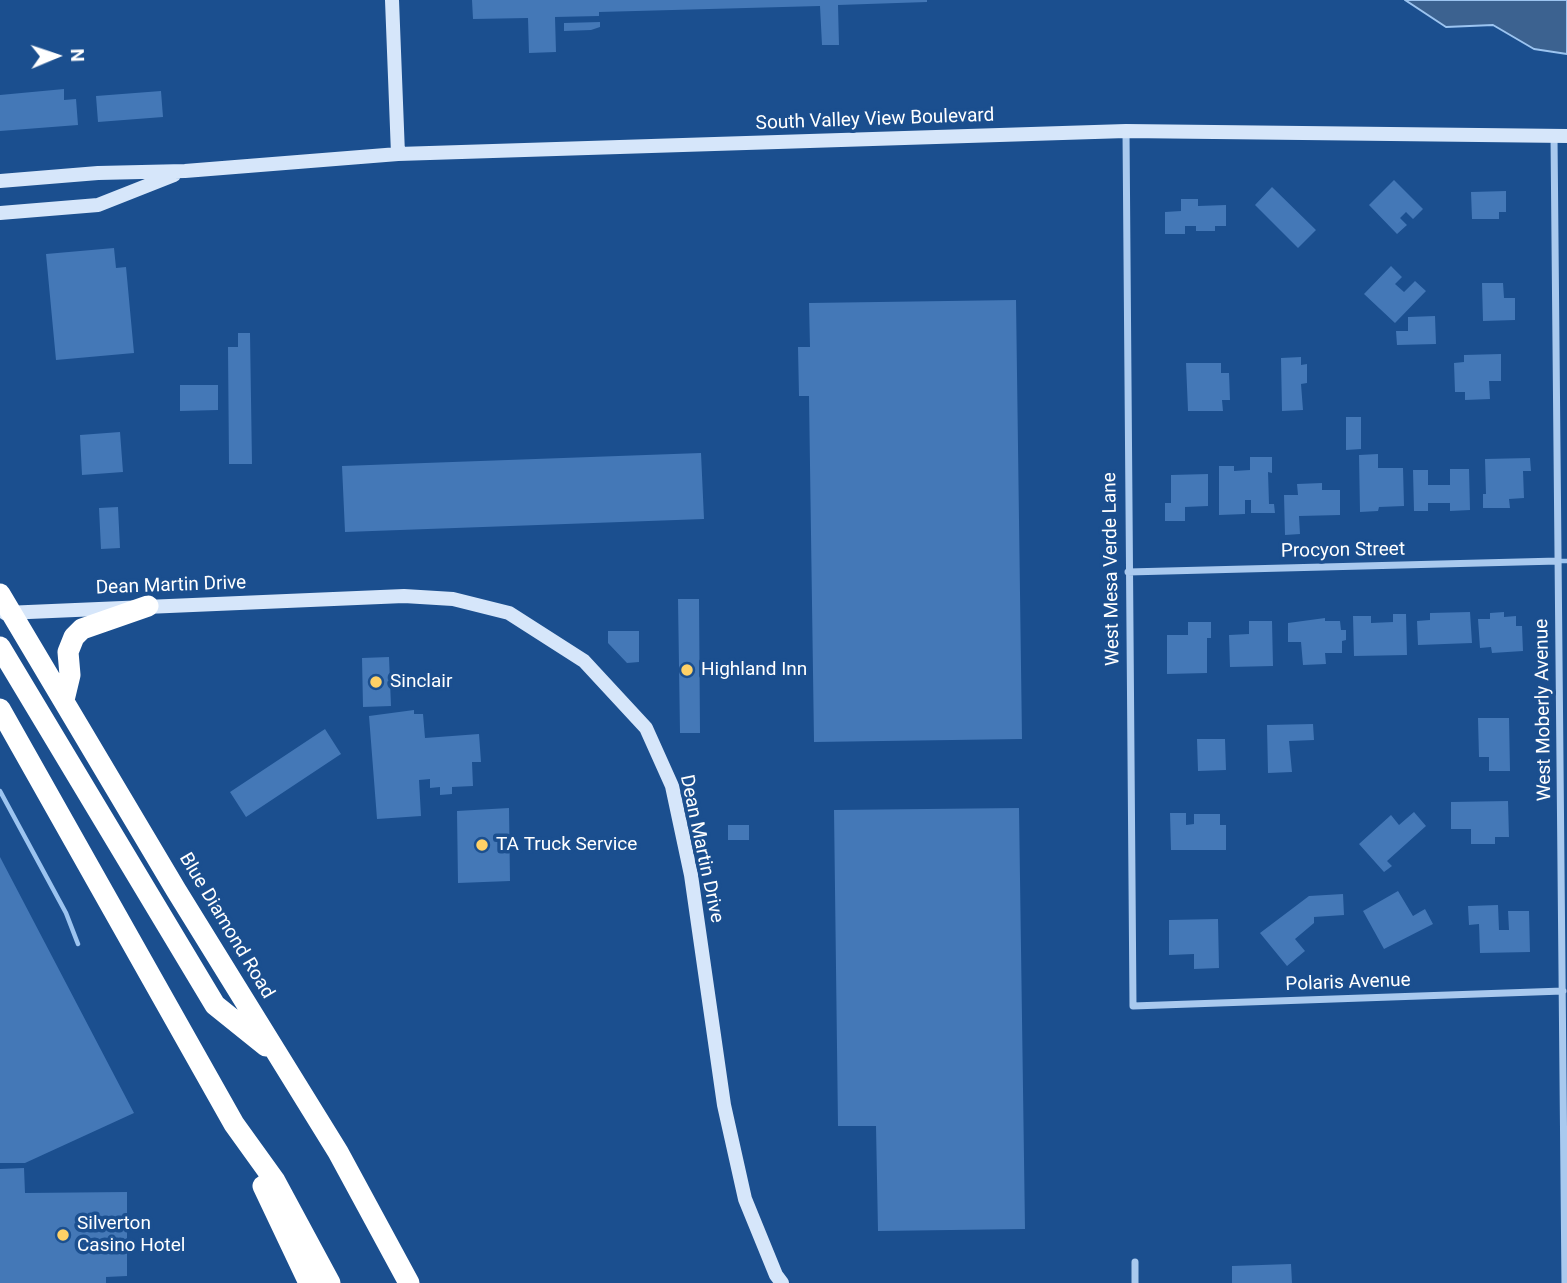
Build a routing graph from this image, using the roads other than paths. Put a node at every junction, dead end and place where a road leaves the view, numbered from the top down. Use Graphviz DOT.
graph roads {
  1 [pos="392,0"];
  2 [pos="1126,131"];
  3 [pos="1560,136"];
  4 [pos="398,154"];
  5 [pos="185,171"];
  6 [pos="0,181"];
  7 [pos="0,213"];
  8 [pos="1558,561"];
  9 [pos="1128,572"];
  10 [pos="4,606"];
  11 [pos="148,606"];
  12 [pos="0,647"];
  13 [pos="64,700"];
  14 [pos="0,709"];
  15 [pos="1563,991"];
  16 [pos="1133,1006"];
  17 [pos="279,1056"];
  18 [pos="234,1124"];
  19 [pos="1135,1262"];
  20 [pos="309,1283"];
  21 [pos="330,1283"];
  22 [pos="409,1283"];
  23 [pos="782,1283"];
  24 [pos="1135,1283"];
  25 [pos="1565,1283"];
  1 -- 4 [label="main road"];
  2 -- 3 [label="main road, South Valley View Boulevard"];
  2 -- 4 [label="main road, South Valley View Boulevard"];
  2 -- 9 [label="street, West Mesa Verde Lane"];
  3 -- 8 [label="street, West Moberly Avenue"];
  4 -- 5 [label="main road, South Valley View Boulevard"];
  5 -- 6 [label="main road, South Valley View Boulevard"];
  5 -- 7 [label="main road, South Valley View Boulevard"];
  8 -- 9 [label="street, Procyon Street"];
  8 -- 15 [label="street, West Moberly Avenue"];
  9 -- 16 [label="street, West Mesa Verde Lane"];
  10 -- 11 [label="main road, Dean Martin Drive"];
  10 -- 13 [label="highway, Blue Diamond Road"];
  11 -- 13 [label="highway"];
  11 -- 23 [label="main road, Dean Martin Drive"];
  12 -- 17 [label="highway"];
  13 -- 17 [label="highway, Blue Diamond Road"];
  14 -- 18 [label="highway"];
  15 -- 16 [label="street, Polaris Avenue"];
  15 -- 25 [label="street, West Moberly Avenue"];
  17 -- 22 [label="highway, Blue Diamond Road"];
  18 -- 20 [label="highway"];
  18 -- 21 [label="highway"];
  19 -- 24 [label="street"];
}
